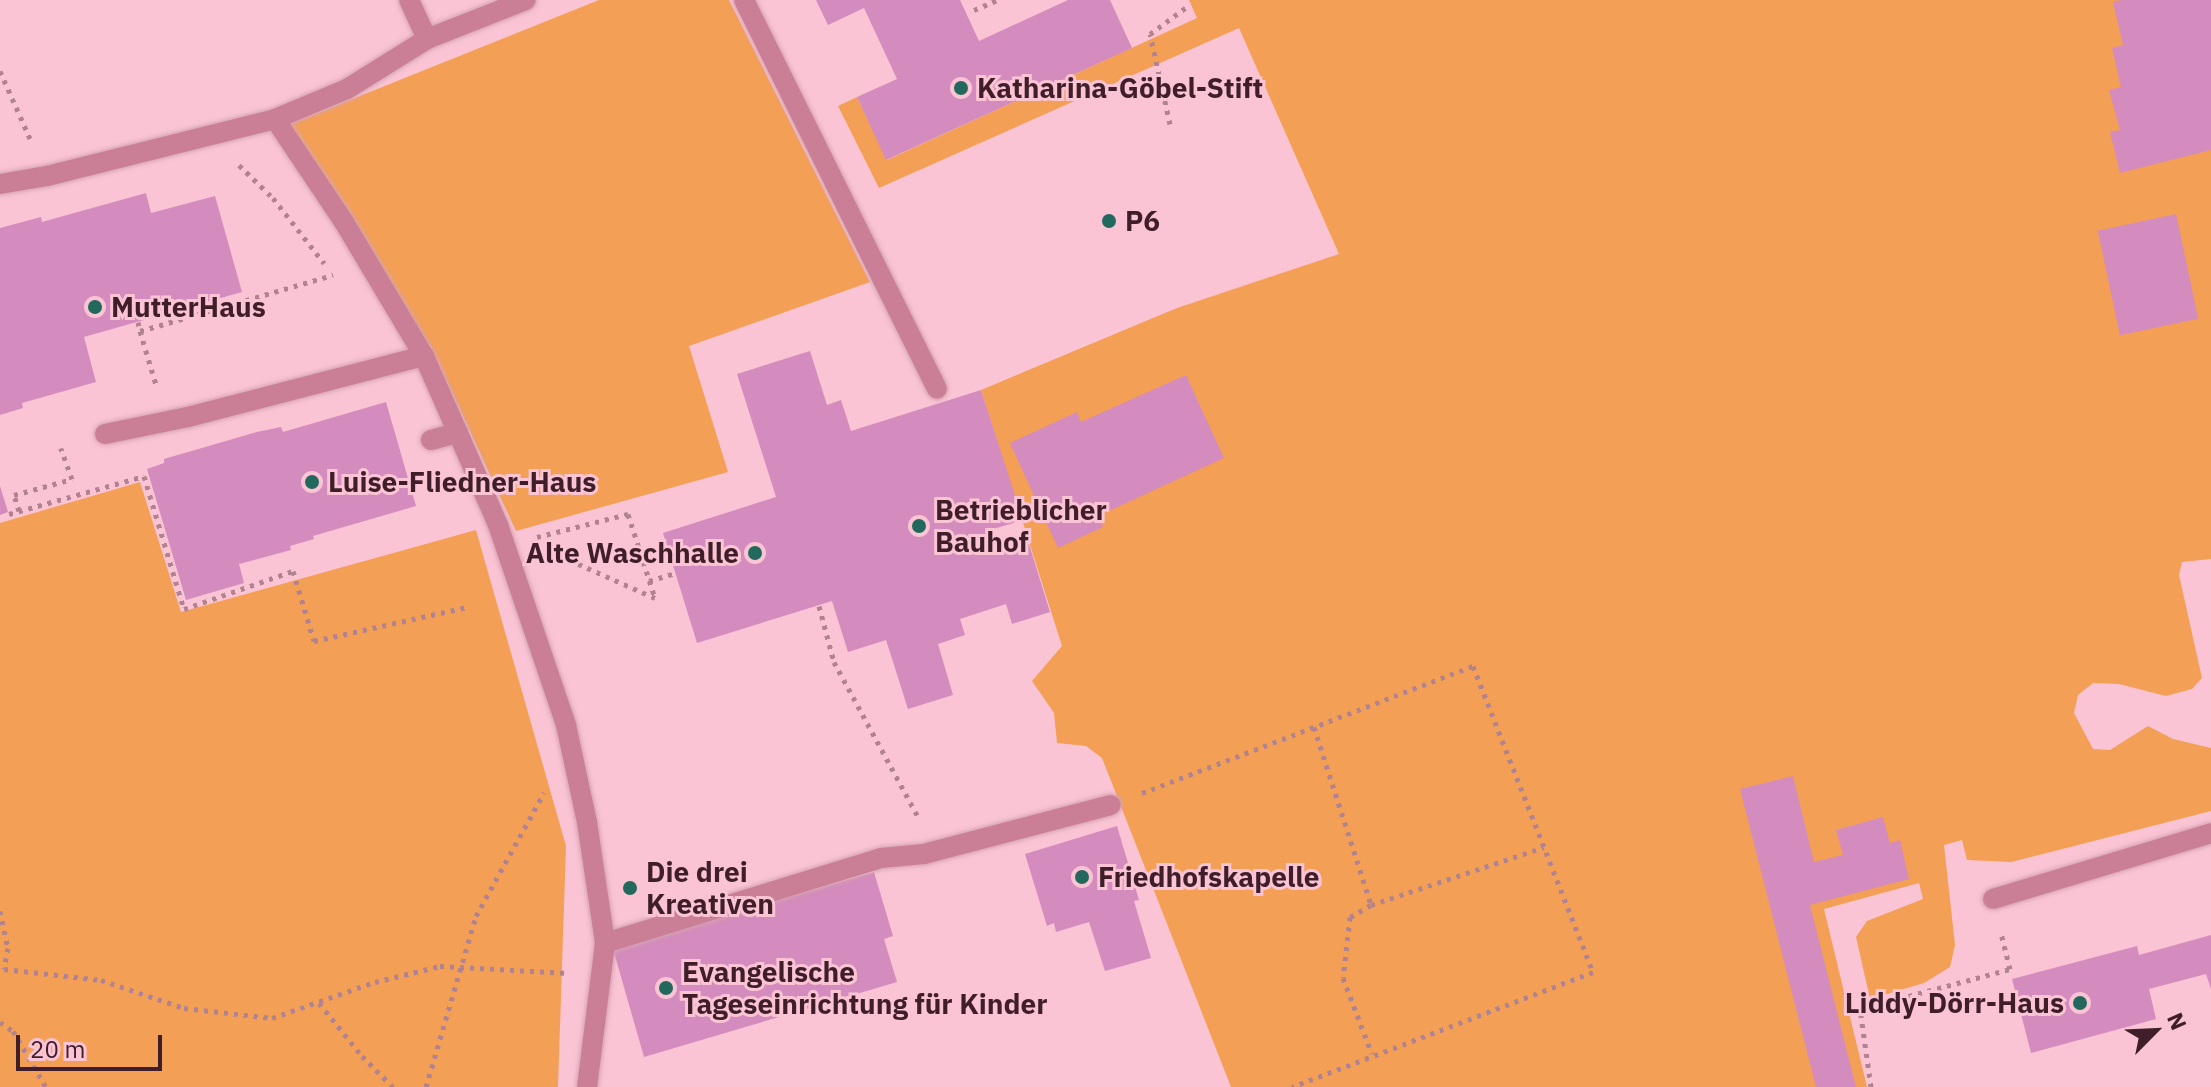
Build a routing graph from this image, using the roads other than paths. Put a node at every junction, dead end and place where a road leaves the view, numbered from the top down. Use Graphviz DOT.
graph roads {
  1 [pos="409,0"];
  2 [pos="526,0"];
  3 [pos="744,0"];
  4 [pos="427,39"];
  5 [pos="275,119"];
  6 [pos="0,184"];
  7 [pos="424,356"];
  8 [pos="937,389"];
  9 [pos="458,433"];
  10 [pos="105,434"];
  11 [pos="431,440"];
  12 [pos="1111,805"];
  13 [pos="2211,833"];
  14 [pos="1993,899"];
  15 [pos="605,943"];
  16 [pos="587,1087"];
  1 -- 4 [label="lane"];
  2 -- 4 [label="lane"];
  3 -- 8 [label="lane"];
  4 -- 5 [label="lane"];
  5 -- 6 [label="lane"];
  5 -- 7 [label="lane"];
  7 -- 9 [label="lane"];
  7 -- 10 [label="lane"];
  9 -- 11 [label="lane"];
  9 -- 15 [label="lane"];
  12 -- 15 [label="lane"];
  13 -- 14 [label="lane"];
  15 -- 16 [label="lane"];
}
